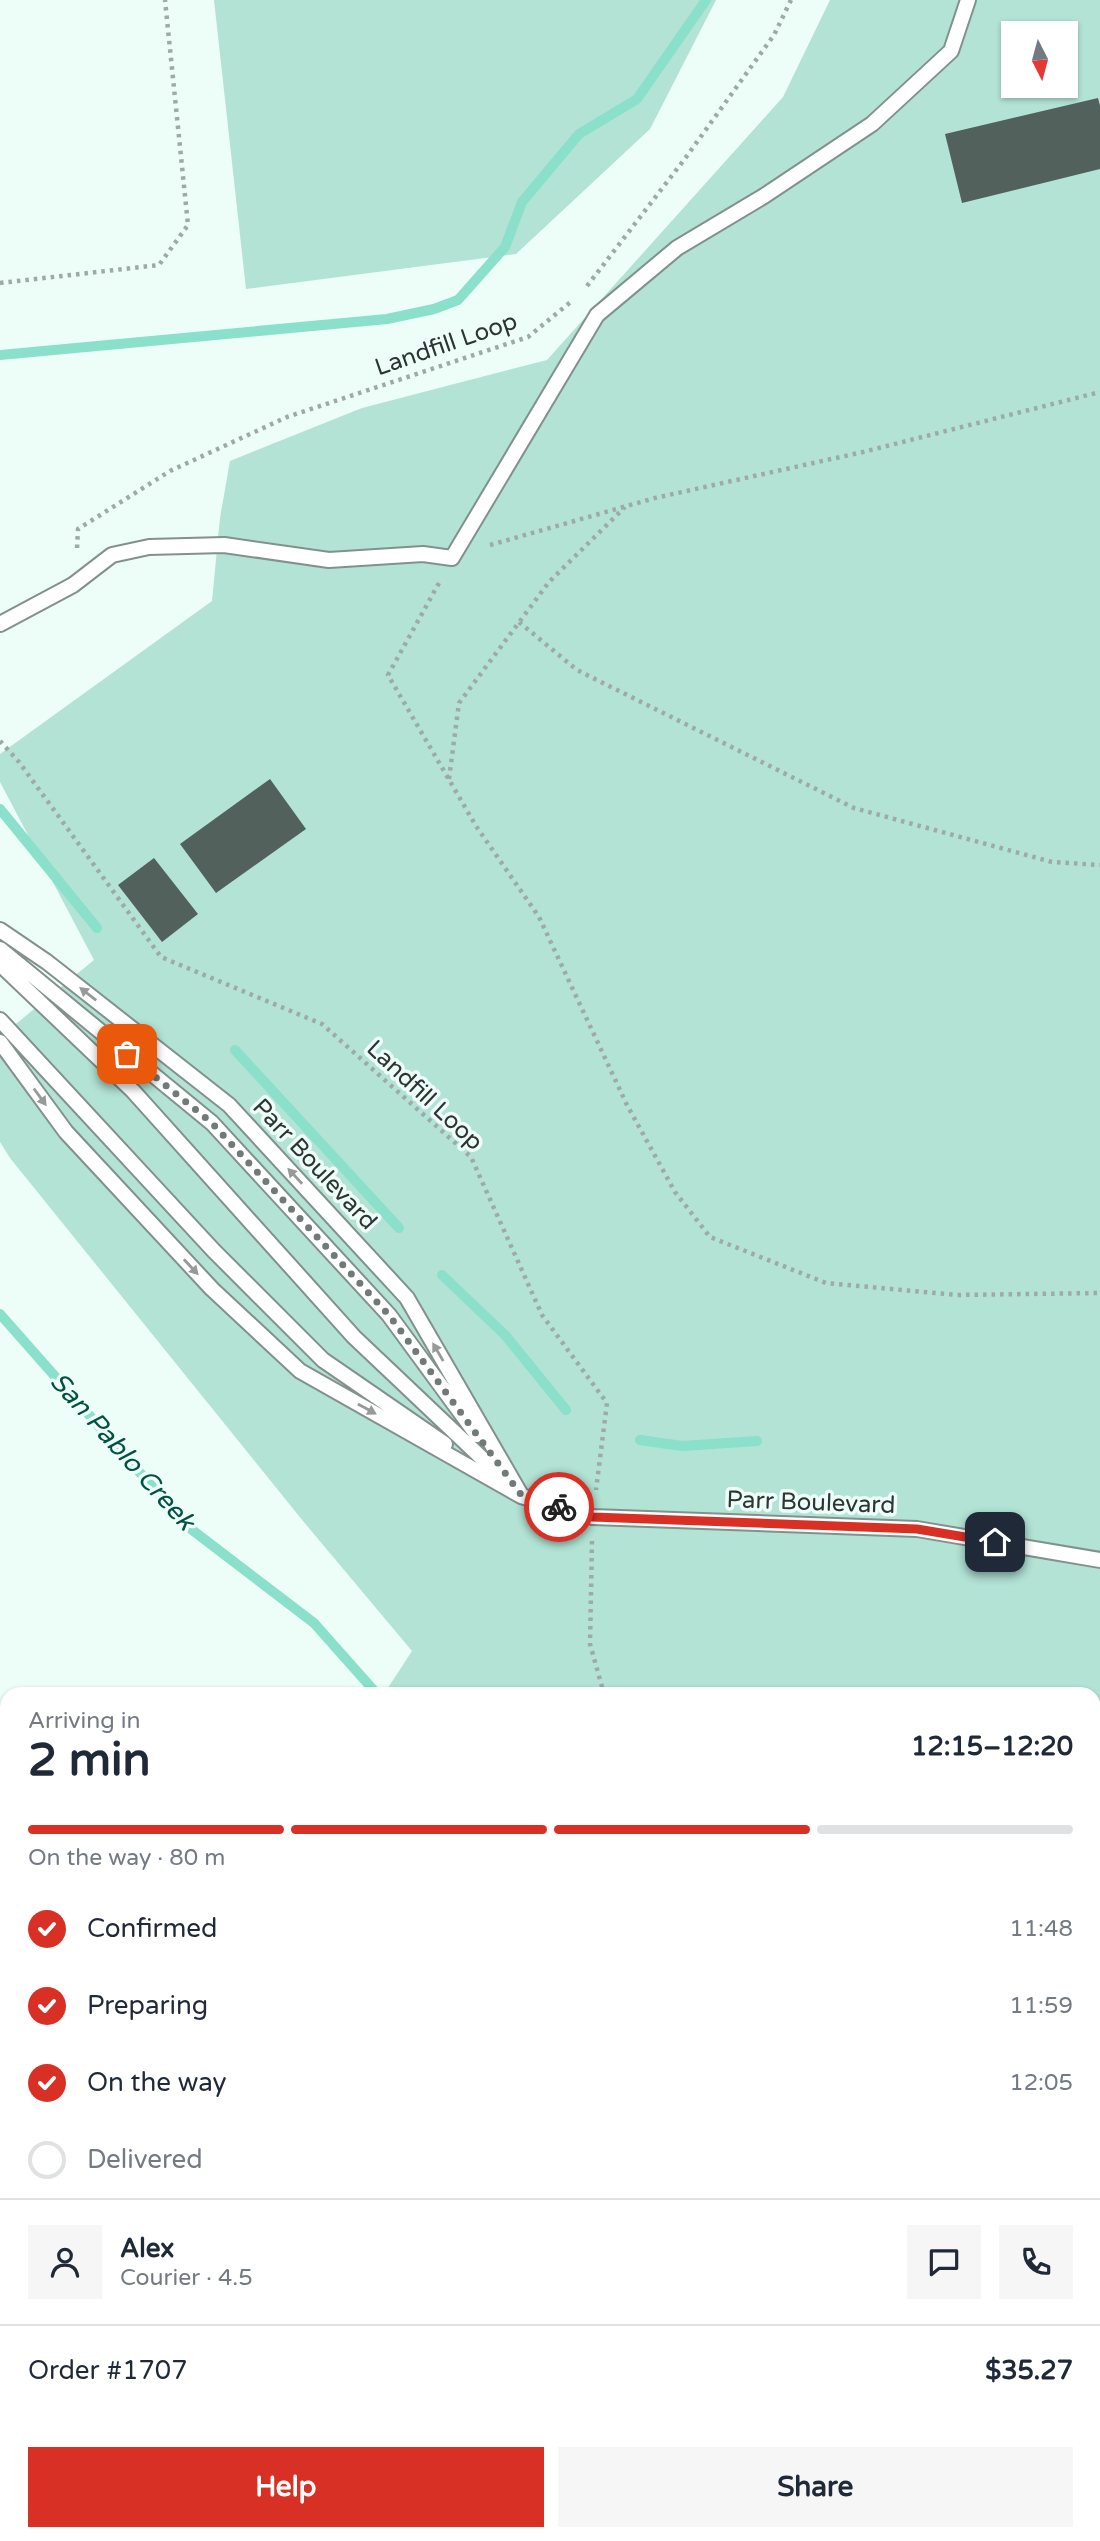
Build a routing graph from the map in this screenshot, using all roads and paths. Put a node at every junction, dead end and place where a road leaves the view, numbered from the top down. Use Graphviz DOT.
graph roads {
  1 [pos="165,0"];
  2 [pos="791,0"];
  3 [pos="968,0"];
  4 [pos="0,283"];
  5 [pos="1100,392"];
  6 [pos="625,506"];
  7 [pos="452,558"];
  8 [pos="73,585"];
  9 [pos="519,622"];
  10 [pos="0,624"];
  11 [pos="0,741"];
  12 [pos="449,781"];
  13 [pos="1100,865"];
  14 [pos="0,930"];
  15 [pos="0,949"];
  16 [pos="0,964"];
  17 [pos="0,1020"];
  18 [pos="0,1042"];
  19 [pos="1100,1293"];
  20 [pos="522,1496"];
  21 [pos="593,1517"];
  22 [pos="1100,1560"];
  23 [pos="602,1687"];
  1 -- 4 [label="path"];
  2 -- 8 [label="path, Landfill Loop"];
  3 -- 7 [label="lane"];
  5 -- 6 [label="path"];
  6 -- 7 [label="path"];
  6 -- 9 [label="path"];
  7 -- 8 [label="lane"];
  7 -- 12 [label="path"];
  8 -- 10 [label="lane"];
  9 -- 12 [label="path"];
  9 -- 13 [label="path"];
  11 -- 21 [label="path, Landfill Loop"];
  12 -- 19 [label="path"];
  20 -- 14 [label="lane, Parr Boulevard, one-way"];
  15 -- 20 [label="lane"];
  16 -- 20 [label="lane"];
  17 -- 20 [label="lane"];
  18 -- 20 [label="lane, Parr Boulevard, one-way"];
  20 -- 21 [label="lane, Parr Boulevard"];
  21 -- 22 [label="lane, Parr Boulevard"];
  21 -- 23 [label="path, Landfill Loop"];
}
